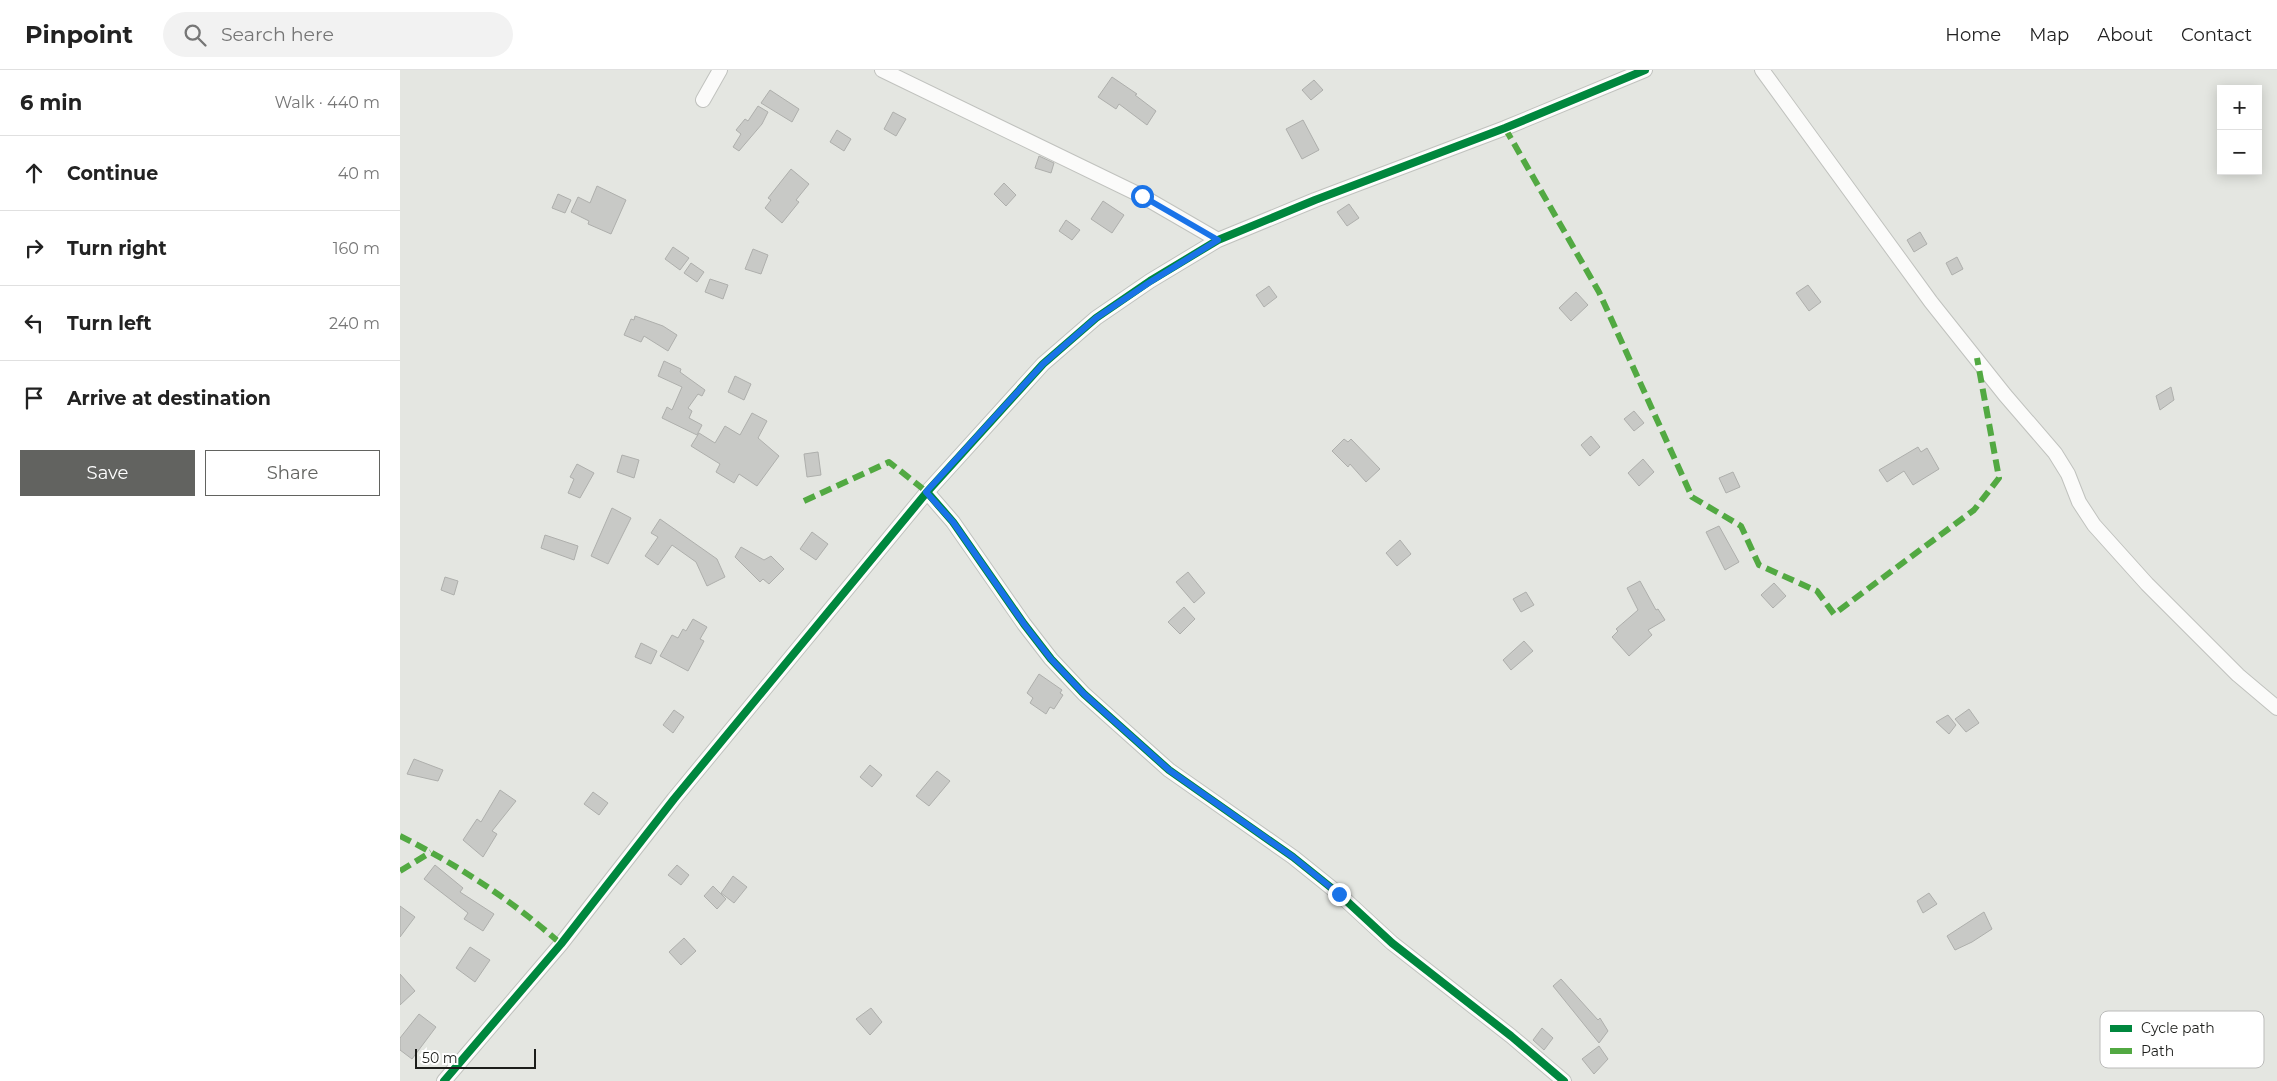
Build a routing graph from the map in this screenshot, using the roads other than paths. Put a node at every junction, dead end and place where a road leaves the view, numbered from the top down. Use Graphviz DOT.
graph roads {
  1 [pos="720,70"];
  2 [pos="882,70"];
  3 [pos="1645,70"];
  4 [pos="1762,70"];
  5 [pos="703,100"];
  6 [pos="1218,240"];
  7 [pos="926,492"];
  8 [pos="2277,708"];
  9 [pos="444,1081"];
  10 [pos="1564,1081"];
  1 -- 5 [label="street"];
  2 -- 6 [label="street"];
  3 -- 6 [label="street"];
  4 -- 8 [label="street"];
  6 -- 7 [label="street"];
  7 -- 9 [label="street"];
  7 -- 10 [label="street"];
}
